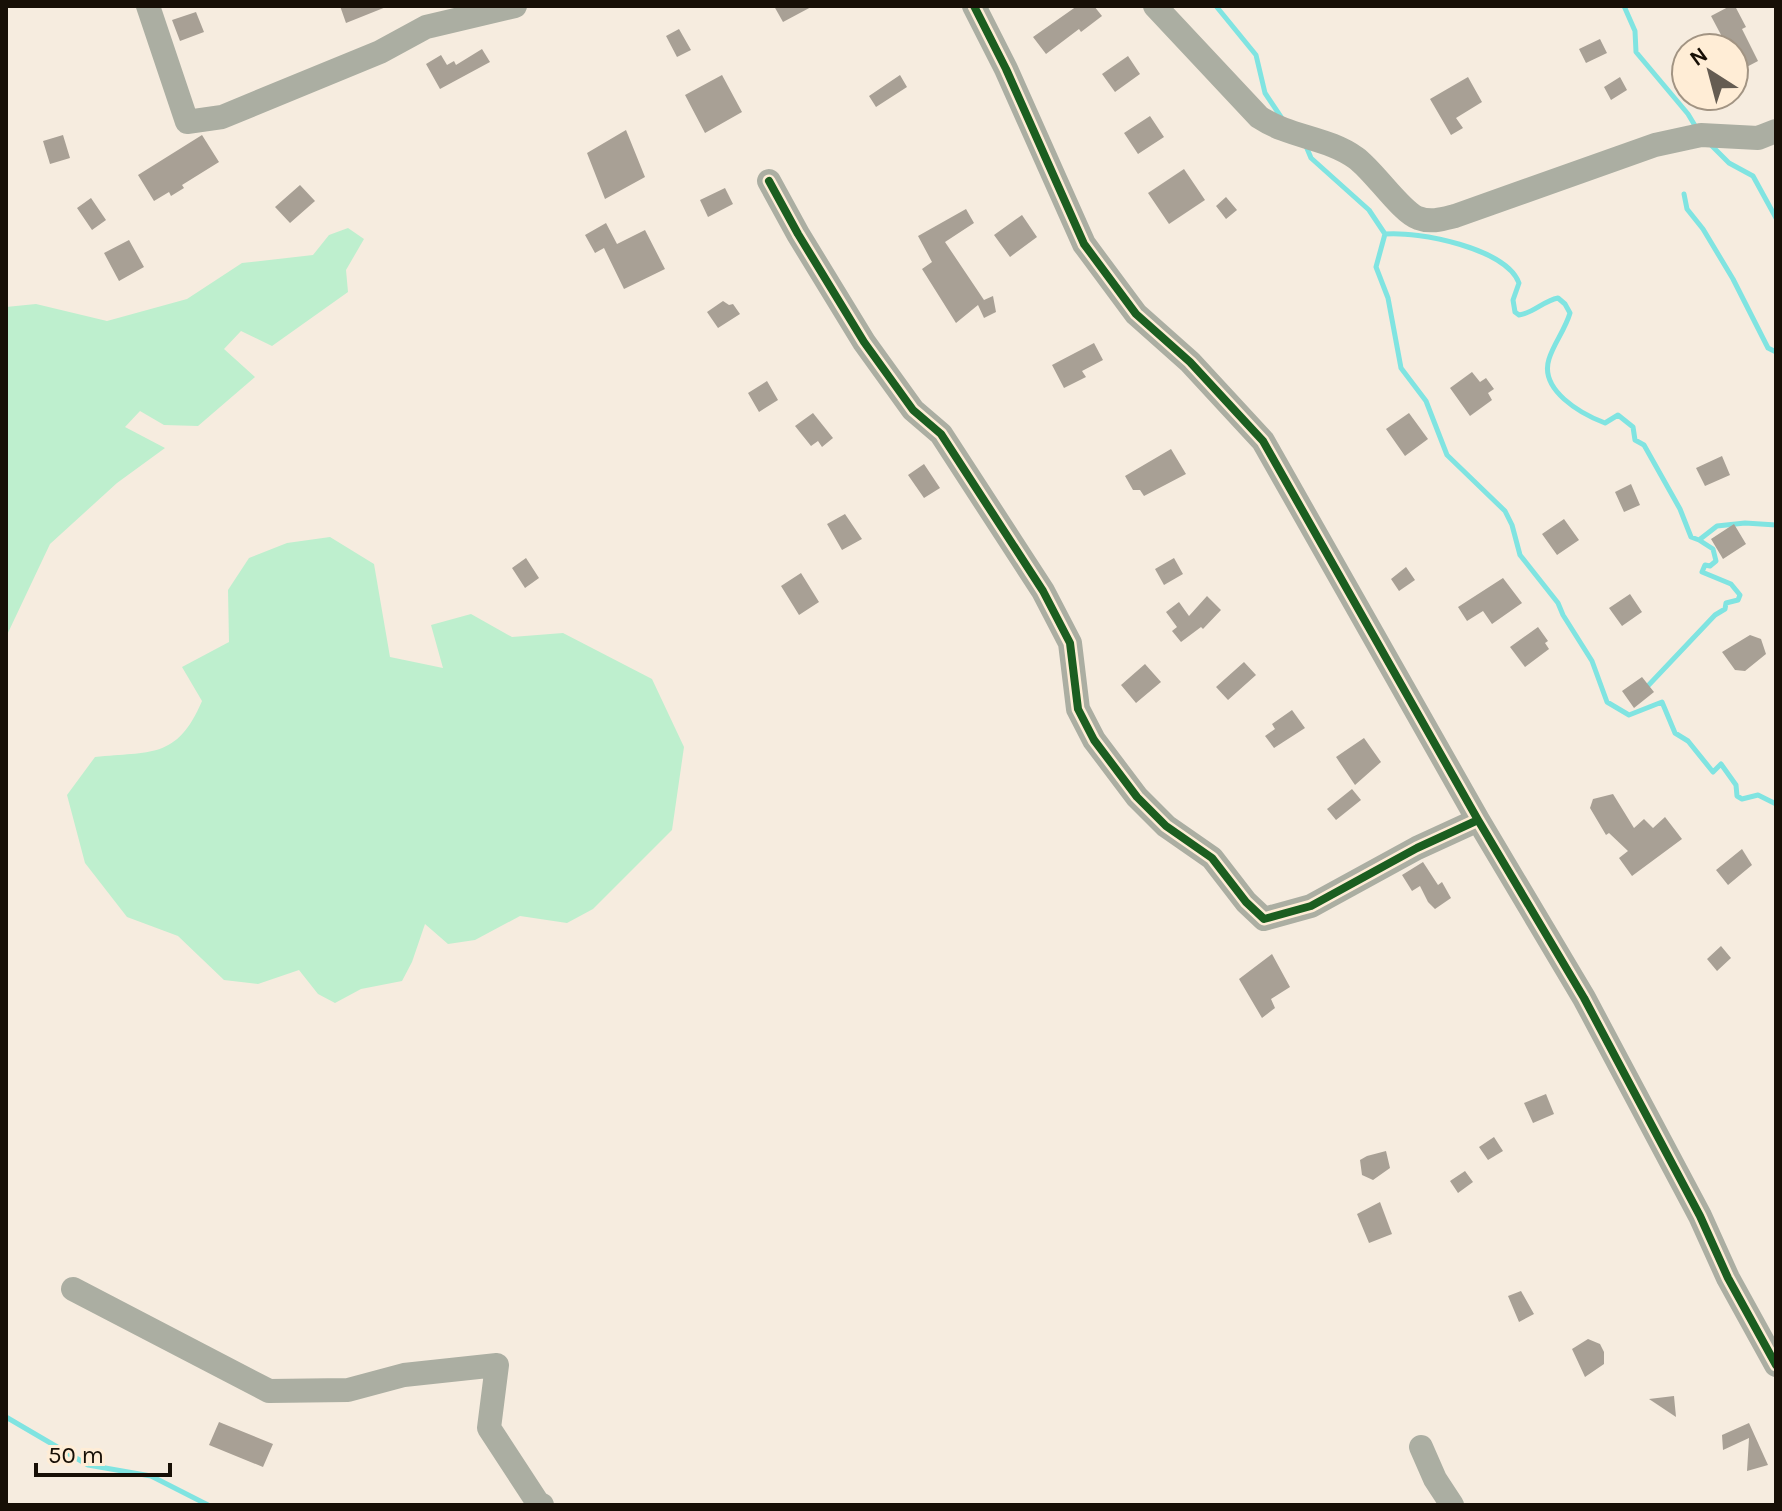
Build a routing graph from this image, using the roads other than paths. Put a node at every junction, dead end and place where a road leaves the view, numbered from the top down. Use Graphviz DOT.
graph roads {
  1 [pos="148,6"];
  2 [pos="515,6"];
  3 [pos="974,6"];
  4 [pos="1155,6"];
  5 [pos="1776,131"];
  6 [pos="769,181"];
  7 [pos="1478,820"];
  8 [pos="73,1289"];
  9 [pos="1776,1365"];
  10 [pos="1421,1447"];
  11 [pos="542,1505"];
  12 [pos="1452,1505"];
  1 -- 2 [label="street"];
  3 -- 7 [label="street"];
  4 -- 5 [label="street"];
  6 -- 7 [label="street"];
  7 -- 9 [label="street"];
  8 -- 11 [label="street"];
  10 -- 12 [label="street"];
}
